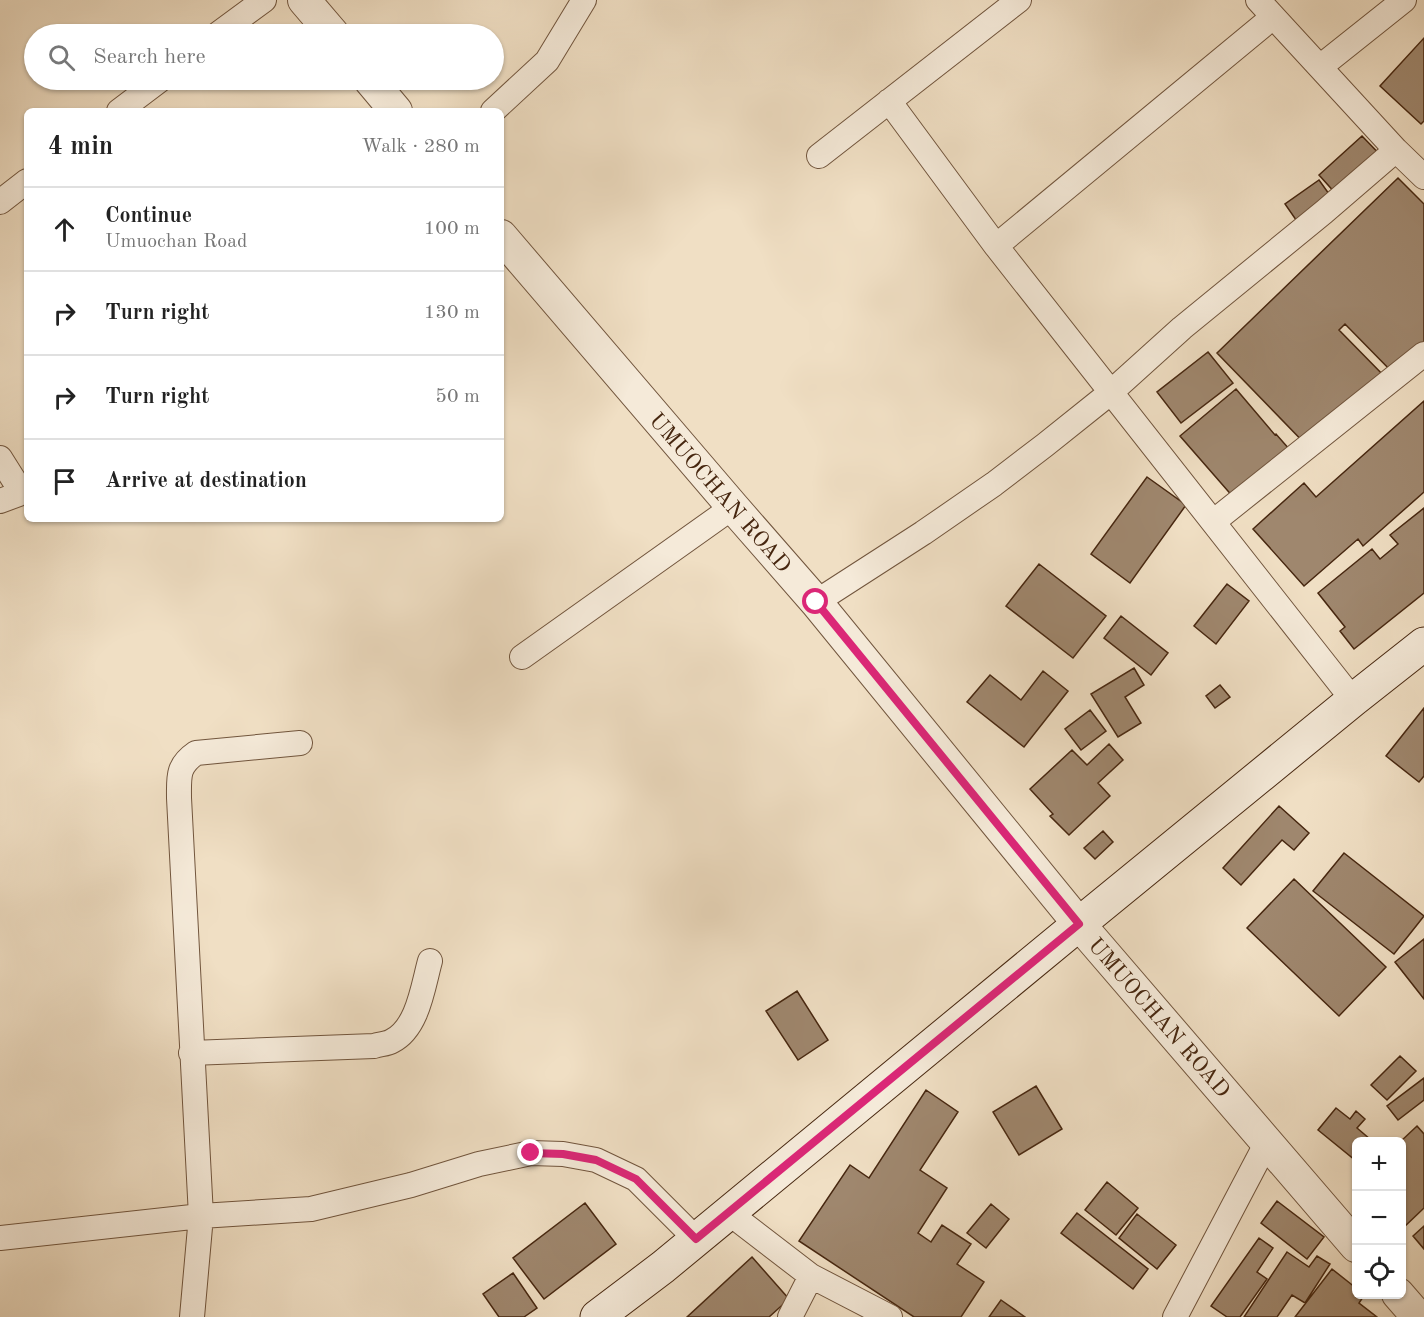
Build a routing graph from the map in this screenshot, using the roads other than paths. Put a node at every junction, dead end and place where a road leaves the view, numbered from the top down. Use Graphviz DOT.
graph roads {
  1 [pos="264,0"];
  2 [pos="304,0"];
  3 [pos="584,0"];
  4 [pos="1019,0"];
  5 [pos="1404,0"];
  6 [pos="1265,9"];
  7 [pos="232,24"];
  8 [pos="324,24"];
  9 [pos="1320,67"];
  10 [pos="146,90"];
  11 [pos="378,90"];
  12 [pos="889,101"];
  13 [pos="122,108"];
  14 [pos="393,108"];
  15 [pos="496,108"];
  16 [pos="1396,150"];
  17 [pos="819,156"];
  18 [pos="1424,177"];
  19 [pos="24,183"];
  20 [pos="0,202"];
  21 [pos="504,240"];
  22 [pos="996,246"];
  23 [pos="1424,354"];
  24 [pos="1110,393"];
  25 [pos="0,458"];
  26 [pos="16,495"];
  27 [pos="733,507"];
  28 [pos="1213,522"];
  29 [pos="816,602"];
  30 [pos="1424,644"];
  31 [pos="522,657"];
  32 [pos="1353,700"];
  33 [pos="300,743"];
  34 [pos="1079,924"];
  35 [pos="430,962"];
  36 [pos="191,1053"];
  37 [pos="1267,1142"];
  38 [pos="729,1213"];
  39 [pos="201,1216"];
  40 [pos="0,1238"];
  41 [pos="696,1239"];
  42 [pos="1355,1245"];
  43 [pos="811,1276"];
  44 [pos="1402,1299"];
  45 [pos="192,1317"];
  46 [pos="597,1317"];
  47 [pos="790,1317"];
  48 [pos="890,1317"];
  49 [pos="1175,1317"];
  50 [pos="1418,1317"];
  1 -- 7 [label="street"];
  2 -- 8 [label="street"];
  3 -- 15 [label="street"];
  4 -- 12 [label="street"];
  5 -- 9 [label="street"];
  6 -- 9 [label="street"];
  6 -- 22 [label="street"];
  9 -- 16 [label="street"];
  10 -- 13 [label="street"];
  11 -- 14 [label="street"];
  12 -- 17 [label="street"];
  12 -- 22 [label="street"];
  16 -- 18 [label="street"];
  16 -- 24 [label="street"];
  19 -- 20 [label="street"];
  21 -- 27 [label="street, UMUOCHAN ROAD"];
  22 -- 24 [label="street"];
  23 -- 28 [label="street"];
  24 -- 28 [label="street"];
  24 -- 29 [label="street"];
  25 -- 26 [label="street"];
  27 -- 29 [label="street, UMUOCHAN ROAD"];
  27 -- 31 [label="street"];
  28 -- 32 [label="street"];
  29 -- 34 [label="street, UMUOCHAN ROAD"];
  30 -- 32 [label="main road"];
  32 -- 34 [label="main road"];
  33 -- 36 [label="street"];
  34 -- 37 [label="street, UMUOCHAN ROAD"];
  34 -- 38 [label="main road"];
  35 -- 36 [label="street"];
  36 -- 39 [label="street"];
  37 -- 42 [label="street, UMUOCHAN ROAD"];
  37 -- 49 [label="street"];
  38 -- 41 [label="main road"];
  38 -- 43 [label="street"];
  39 -- 40 [label="street"];
  39 -- 41 [label="street"];
  39 -- 45 [label="street"];
  41 -- 46 [label="main road"];
  43 -- 47 [label="street"];
  43 -- 48 [label="street"];
  44 -- 50 [label="street"];
}
